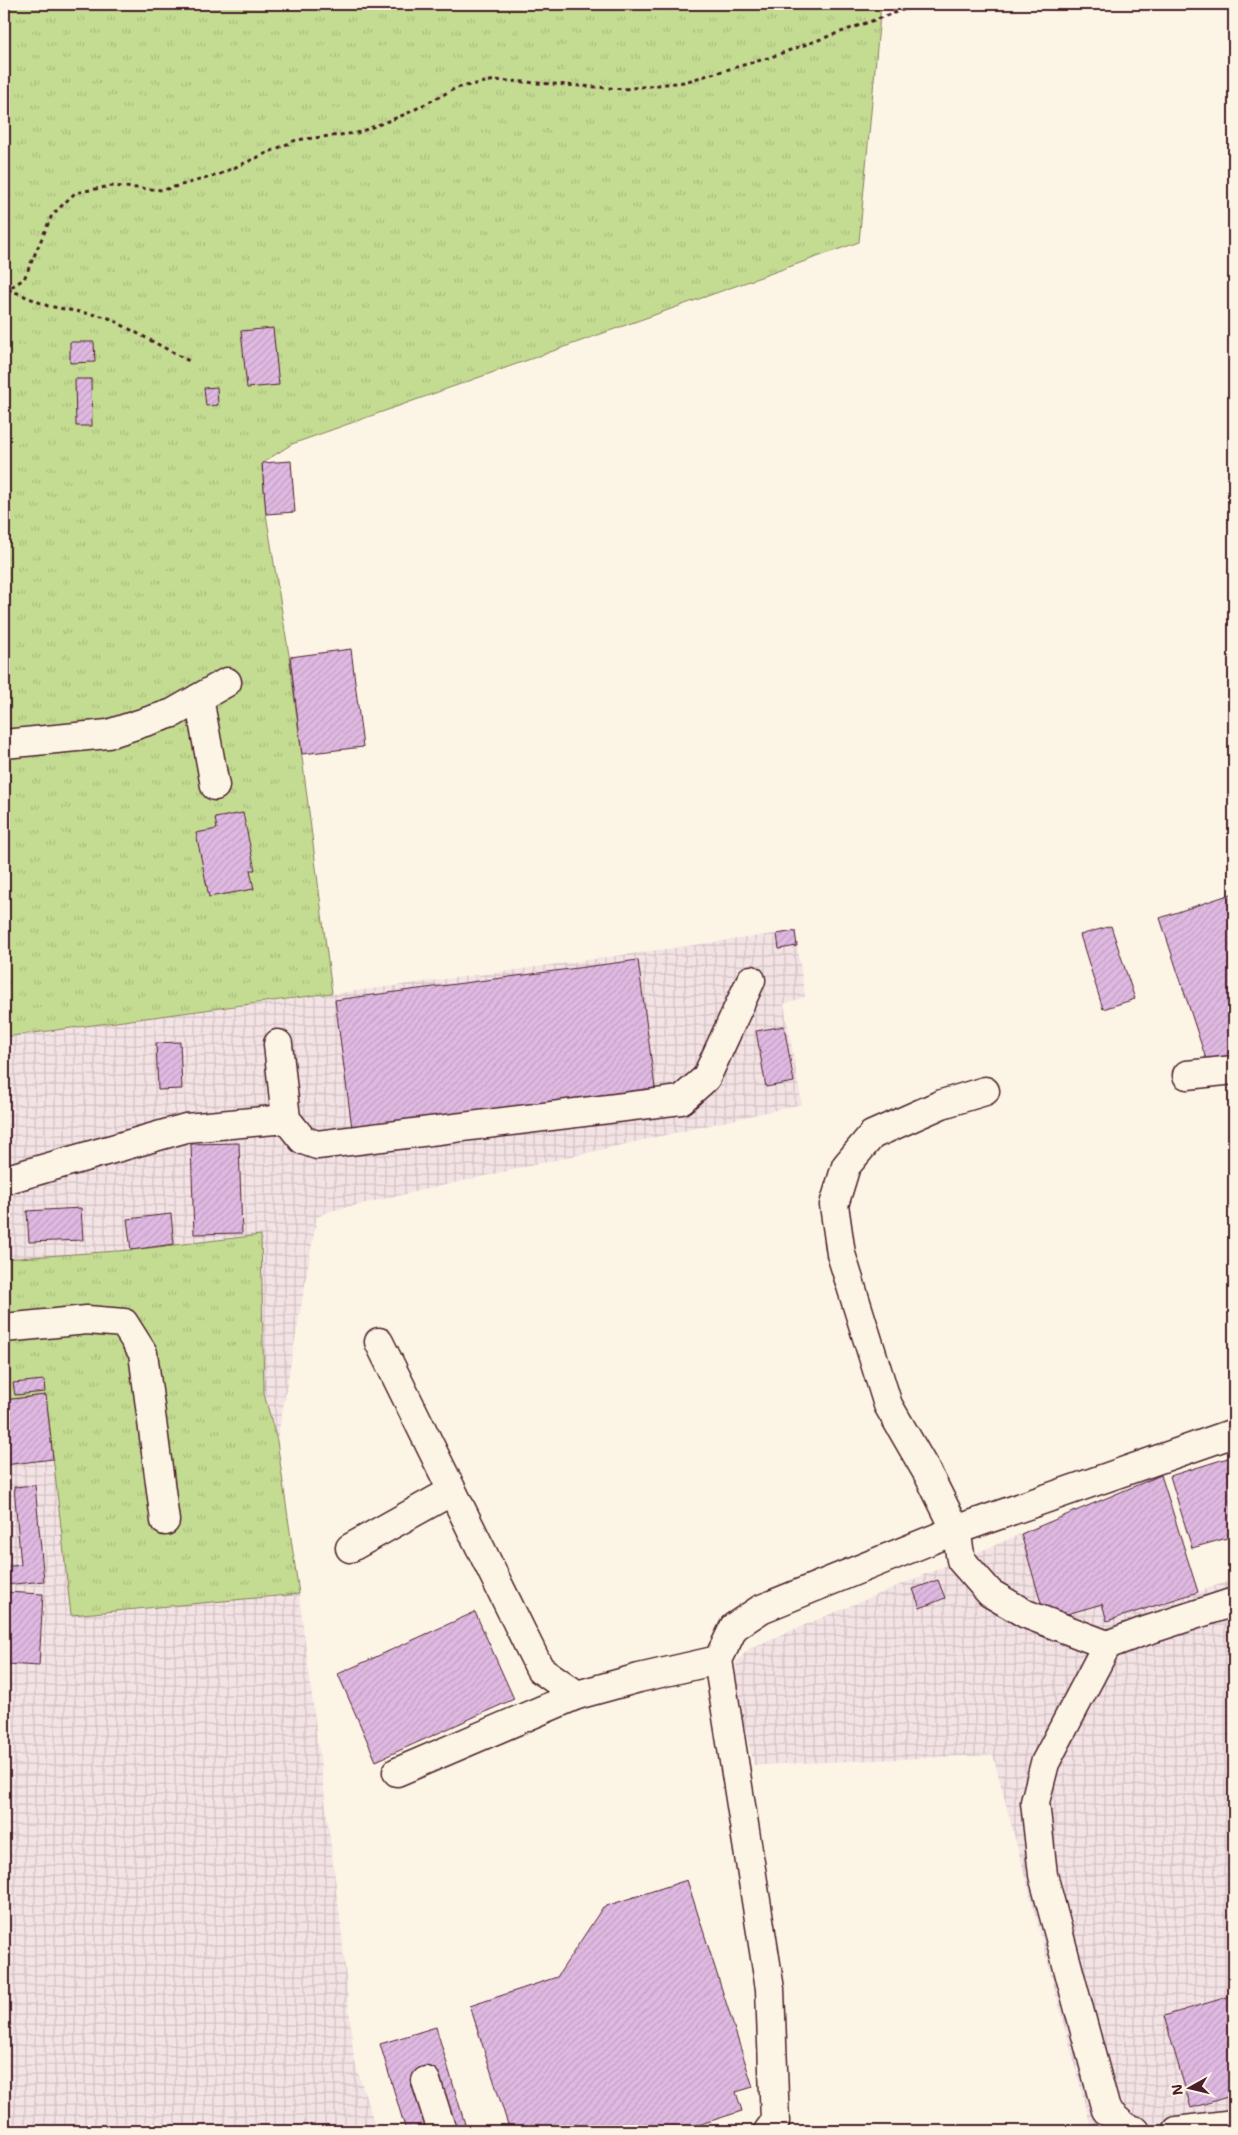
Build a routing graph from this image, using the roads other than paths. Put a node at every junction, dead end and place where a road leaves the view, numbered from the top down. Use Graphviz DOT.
graph roads {
  1 [pos="227,682"];
  2 [pos="199,698"];
  3 [pos="4,744"];
  4 [pos="214,786"];
  5 [pos="751,980"];
  6 [pos="278,1044"];
  7 [pos="1234,1070"];
  8 [pos="1187,1074"];
  9 [pos="985,1091"];
  10 [pos="286,1119"];
  11 [pos="4,1180"];
  12 [pos="4,1328"];
  13 [pos="379,1342"];
  14 [pos="1234,1433"];
  15 [pos="452,1491"];
  16 [pos="165,1521"];
  17 [pos="956,1530"];
  18 [pos="350,1548"];
  19 [pos="1234,1602"];
  20 [pos="1108,1645"];
  21 [pos="718,1660"];
  22 [pos="577,1696"];
  23 [pos="397,1772"];
  24 [pos="426,2081"];
  25 [pos="1234,2124"];
  26 [pos="442,2131"];
  27 [pos="768,2131"];
  28 [pos="1136,2131"];
  29 [pos="1177,2131"];
  1 -- 2 [label="lane"];
  2 -- 3 [label="lane"];
  2 -- 4 [label="lane"];
  5 -- 10 [label="lane"];
  6 -- 10 [label="lane"];
  7 -- 8 [label="lane"];
  9 -- 17 [label="lane"];
  10 -- 11 [label="lane"];
  12 -- 16 [label="lane"];
  13 -- 15 [label="lane"];
  14 -- 17 [label="lane"];
  15 -- 18 [label="lane"];
  15 -- 22 [label="lane"];
  17 -- 20 [label="lane"];
  17 -- 21 [label="lane"];
  19 -- 20 [label="lane"];
  20 -- 28 [label="lane"];
  21 -- 22 [label="lane"];
  21 -- 27 [label="lane"];
  22 -- 23 [label="lane"];
  24 -- 26 [label="lane"];
  25 -- 29 [label="lane"];
}
